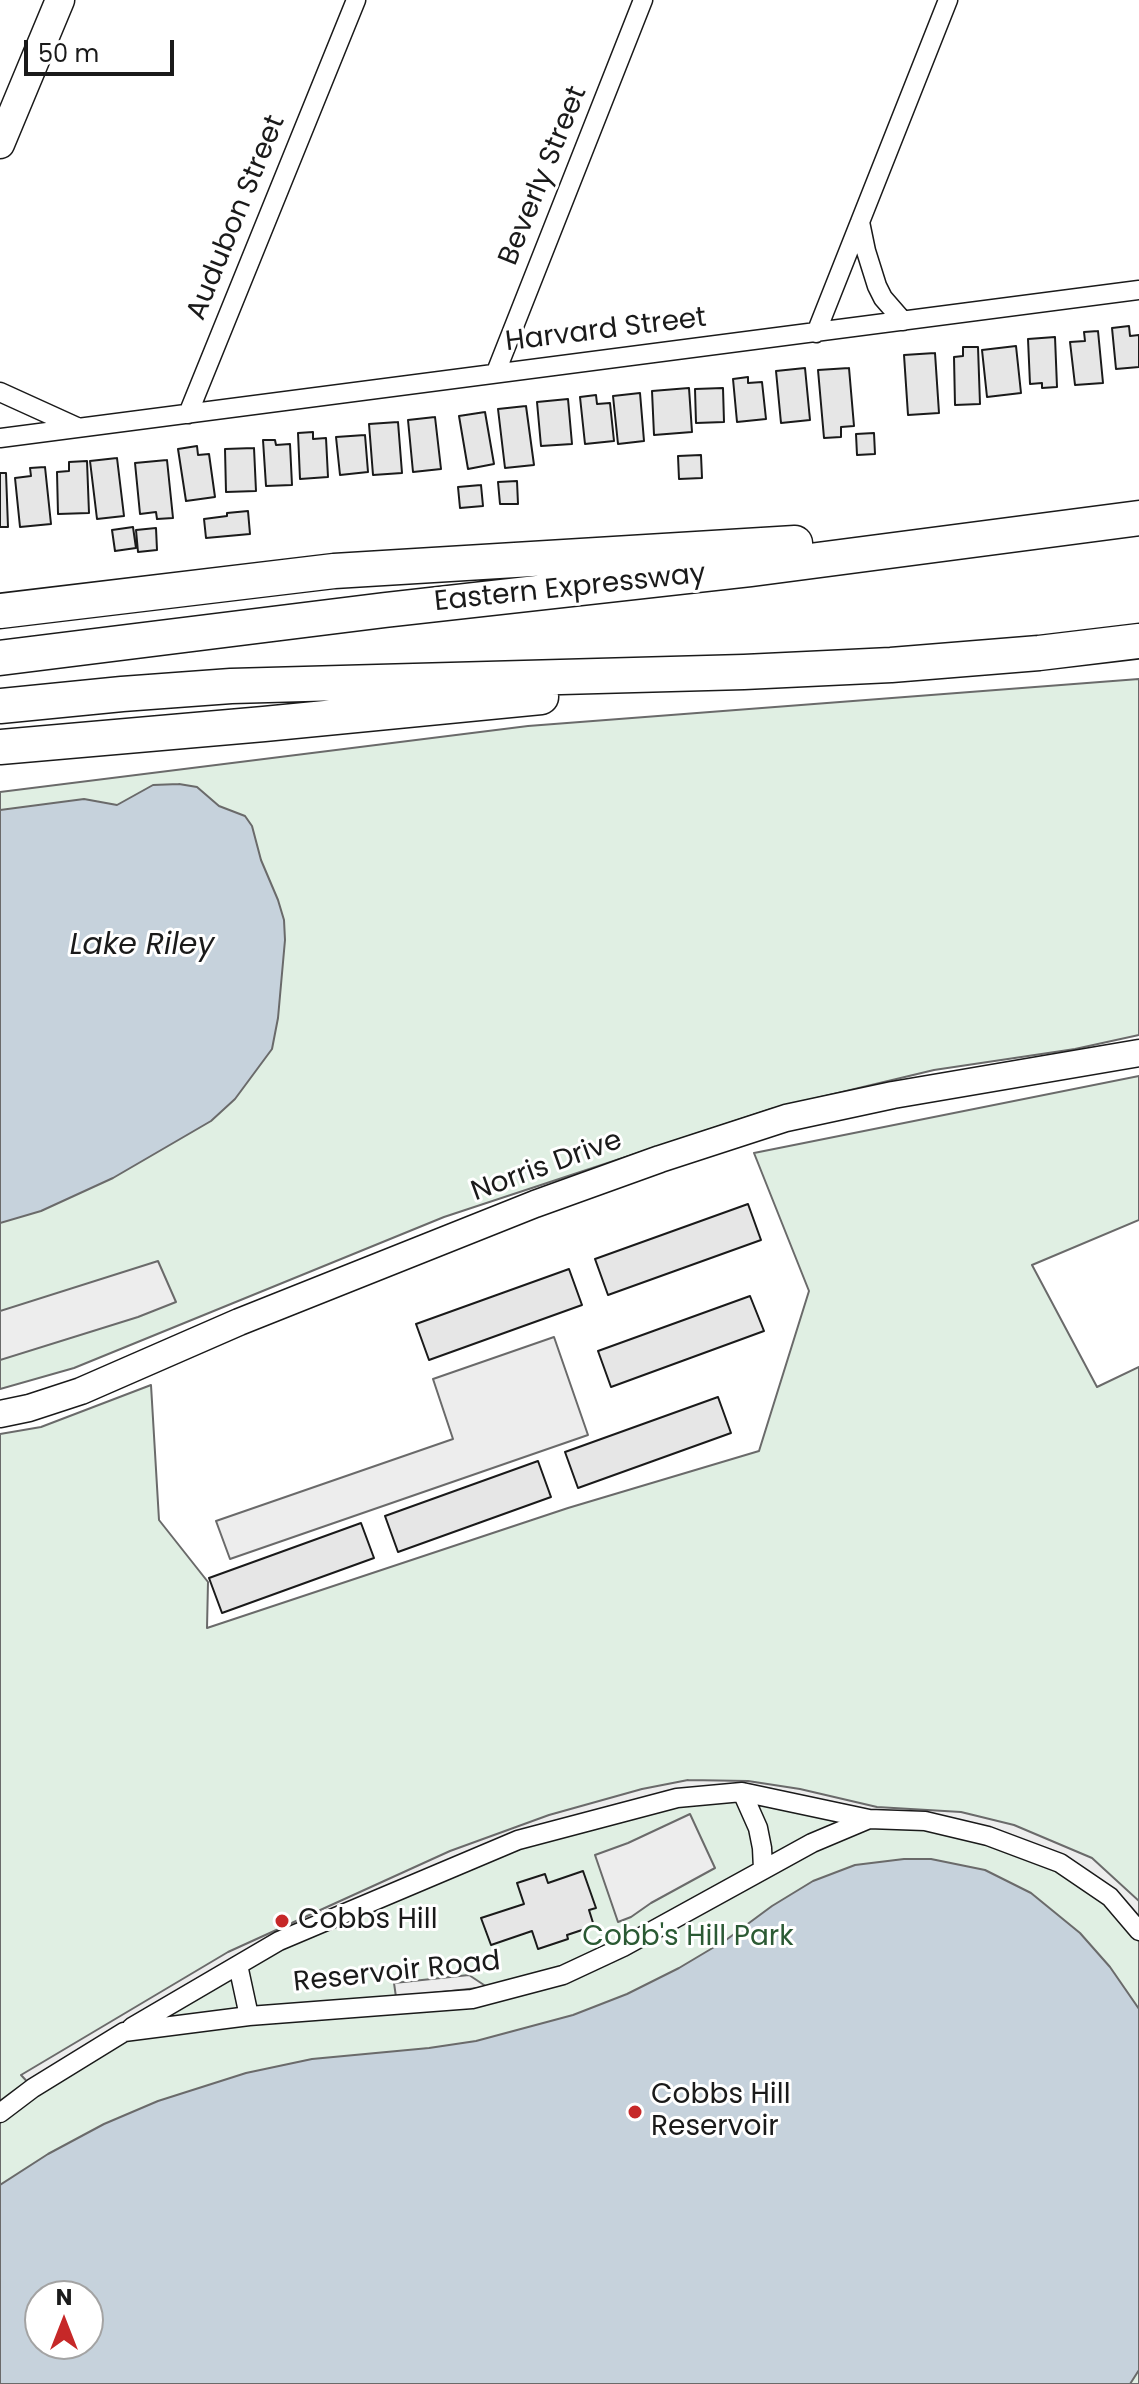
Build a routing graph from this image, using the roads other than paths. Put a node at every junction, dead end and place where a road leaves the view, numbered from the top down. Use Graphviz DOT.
graph roads {
  1 [pos="60,0"];
  2 [pos="356,0"];
  3 [pos="643,0"];
  4 [pos="948,0"];
  5 [pos="1,139"];
  6 [pos="860,222"];
  7 [pos="1139,290"];
  8 [pos="903,321"];
  9 [pos="816,333"];
  10 [pos="496,372"];
  11 [pos="0,392"];
  12 [pos="188,414"];
  13 [pos="79,428"];
  14 [pos="0,438"];
  15 [pos="1139,518"];
  16 [pos="1075,526"];
  17 [pos="0,611"];
  18 [pos="1139,641"];
  19 [pos="0,658"];
  20 [pos="855,667"];
  21 [pos="0,706"];
  22 [pos="0,747"];
  23 [pos="1139,1053"];
  24 [pos="0,1414"];
  25 [pos="742,1792"];
  26 [pos="869,1819"];
  27 [pos="763,1869"];
  28 [pos="1139,1931"];
  29 [pos="238,1965"];
  30 [pos="249,2016"];
  31 [pos="124,2032"];
  32 [pos="0,2113"];
  1 -- 5 [label="main road"];
  2 -- 12 [label="street, Audubon Street"];
  3 -- 10 [label="street, Beverly Street"];
  4 -- 6 [label="street"];
  6 -- 8 [label="street"];
  6 -- 9 [label="street"];
  7 -- 8 [label="street, Harvard Street"];
  8 -- 9 [label="street, Harvard Street"];
  9 -- 10 [label="street, Harvard Street"];
  10 -- 12 [label="street, Harvard Street"];
  11 -- 13 [label="street"];
  12 -- 13 [label="street, Harvard Street"];
  13 -- 14 [label="street, Harvard Street"];
  15 -- 16 [label="highway, Eastern Expressway"];
  16 -- 17 [label="highway"];
  16 -- 19 [label="highway, Eastern Expressway"];
  18 -- 20 [label="highway"];
  20 -- 21 [label="highway"];
  20 -- 22 [label="highway"];
  23 -- 24 [label="street, Norris Drive"];
  25 -- 26 [label="street, Reservoir Road"];
  25 -- 27 [label="street"];
  25 -- 29 [label="street, Reservoir Road"];
  26 -- 27 [label="street, Reservoir Road"];
  26 -- 28 [label="street, Reservoir Road"];
  27 -- 30 [label="street, Reservoir Road"];
  29 -- 30 [label="street"];
  29 -- 31 [label="street, Reservoir Road"];
  30 -- 31 [label="street, Reservoir Road"];
  31 -- 32 [label="street, Reservoir Road"];
}
